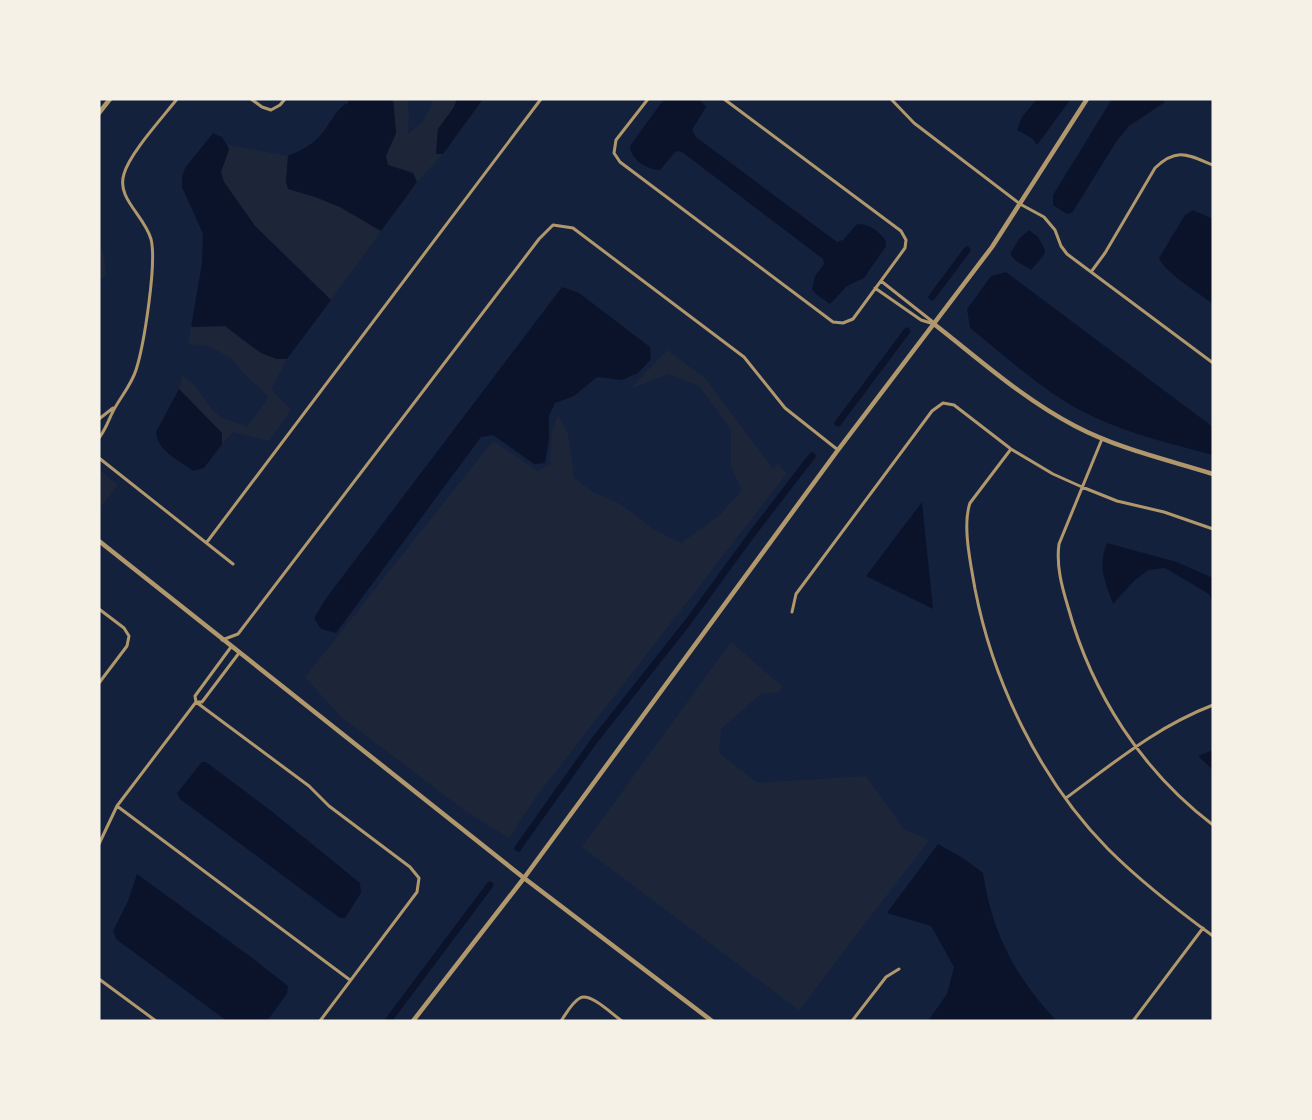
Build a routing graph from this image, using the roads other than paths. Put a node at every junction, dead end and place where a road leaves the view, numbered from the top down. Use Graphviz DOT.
graph roads {
  1 [pos="110,99"];
  2 [pos="177,99"];
  3 [pos="251,99"];
  4 [pos="285,99"];
  5 [pos="541,99"];
  6 [pos="648,99"];
  7 [pos="724,99"];
  8 [pos="891,99"];
  9 [pos="1088,99"];
  10 [pos="99,113"];
  11 [pos="1213,165"];
  12 [pos="1020,204"];
  13 [pos="1091,272"];
  14 [pos="881,280"];
  15 [pos="875,288"];
  16 [pos="934,324"];
  17 [pos="1213,363"];
  18 [pos="114,407"];
  19 [pos="99,419"];
  20 [pos="99,438"];
  21 [pos="1102,439"];
  22 [pos="1011,449"];
  23 [pos="838,450"];
  24 [pos="99,458"];
  25 [pos="1213,474"];
  26 [pos="1082,488"];
  27 [pos="1213,529"];
  28 [pos="99,541"];
  29 [pos="207,542"];
  30 [pos="233,564"];
  31 [pos="99,609"];
  32 [pos="792,612"];
  33 [pos="222,640"];
  34 [pos="231,647"];
  35 [pos="239,653"];
  36 [pos="99,683"];
  37 [pos="196,702"];
  38 [pos="1213,705"];
  39 [pos="1135,747"];
  40 [pos="1066,798"];
  41 [pos="117,806"];
  42 [pos="1213,825"];
  43 [pos="99,844"];
  44 [pos="524,878"];
  45 [pos="1203,928"];
  46 [pos="1213,936"];
  47 [pos="899,969"];
  48 [pos="99,979"];
  49 [pos="350,980"];
  50 [pos="156,1021"];
  51 [pos="320,1021"];
  52 [pos="413,1021"];
  53 [pos="561,1021"];
  54 [pos="622,1021"];
  55 [pos="712,1021"];
  56 [pos="852,1021"];
  57 [pos="1133,1021"];
  1 -- 10 [label="street"];
  2 -- 18 [label="street"];
  3 -- 4 [label="street"];
  5 -- 29 [label="street"];
  6 -- 15 [label="street"];
  7 -- 14 [label="street"];
  8 -- 12 [label="street"];
  9 -- 12 [label="street"];
  11 -- 13 [label="street"];
  12 -- 13 [label="street"];
  12 -- 16 [label="street"];
  13 -- 17 [label="street"];
  14 -- 15 [label="street"];
  14 -- 16 [label="street"];
  15 -- 16 [label="street"];
  16 -- 21 [label="street"];
  16 -- 23 [label="street"];
  18 -- 19 [label="street"];
  18 -- 20 [label="street"];
  21 -- 25 [label="street"];
  21 -- 26 [label="street"];
  22 -- 26 [label="street"];
  22 -- 32 [label="street"];
  22 -- 40 [label="street"];
  23 -- 33 [label="street"];
  23 -- 44 [label="street"];
  24 -- 29 [label="street"];
  26 -- 27 [label="street"];
  26 -- 39 [label="street"];
  28 -- 33 [label="street"];
  29 -- 30 [label="street"];
  31 -- 36 [label="street"];
  33 -- 34 [label="street"];
  34 -- 35 [label="street"];
  34 -- 37 [label="street"];
  35 -- 37 [label="street"];
  35 -- 44 [label="street"];
  37 -- 41 [label="street"];
  37 -- 49 [label="street"];
  38 -- 39 [label="street"];
  39 -- 40 [label="street"];
  39 -- 42 [label="street"];
  40 -- 45 [label="street"];
  41 -- 43 [label="street"];
  41 -- 49 [label="street"];
  44 -- 52 [label="street"];
  44 -- 55 [label="street"];
  45 -- 46 [label="street"];
  45 -- 57 [label="street"];
  47 -- 56 [label="street"];
  48 -- 50 [label="street"];
  49 -- 51 [label="street"];
  53 -- 54 [label="street"];
}
